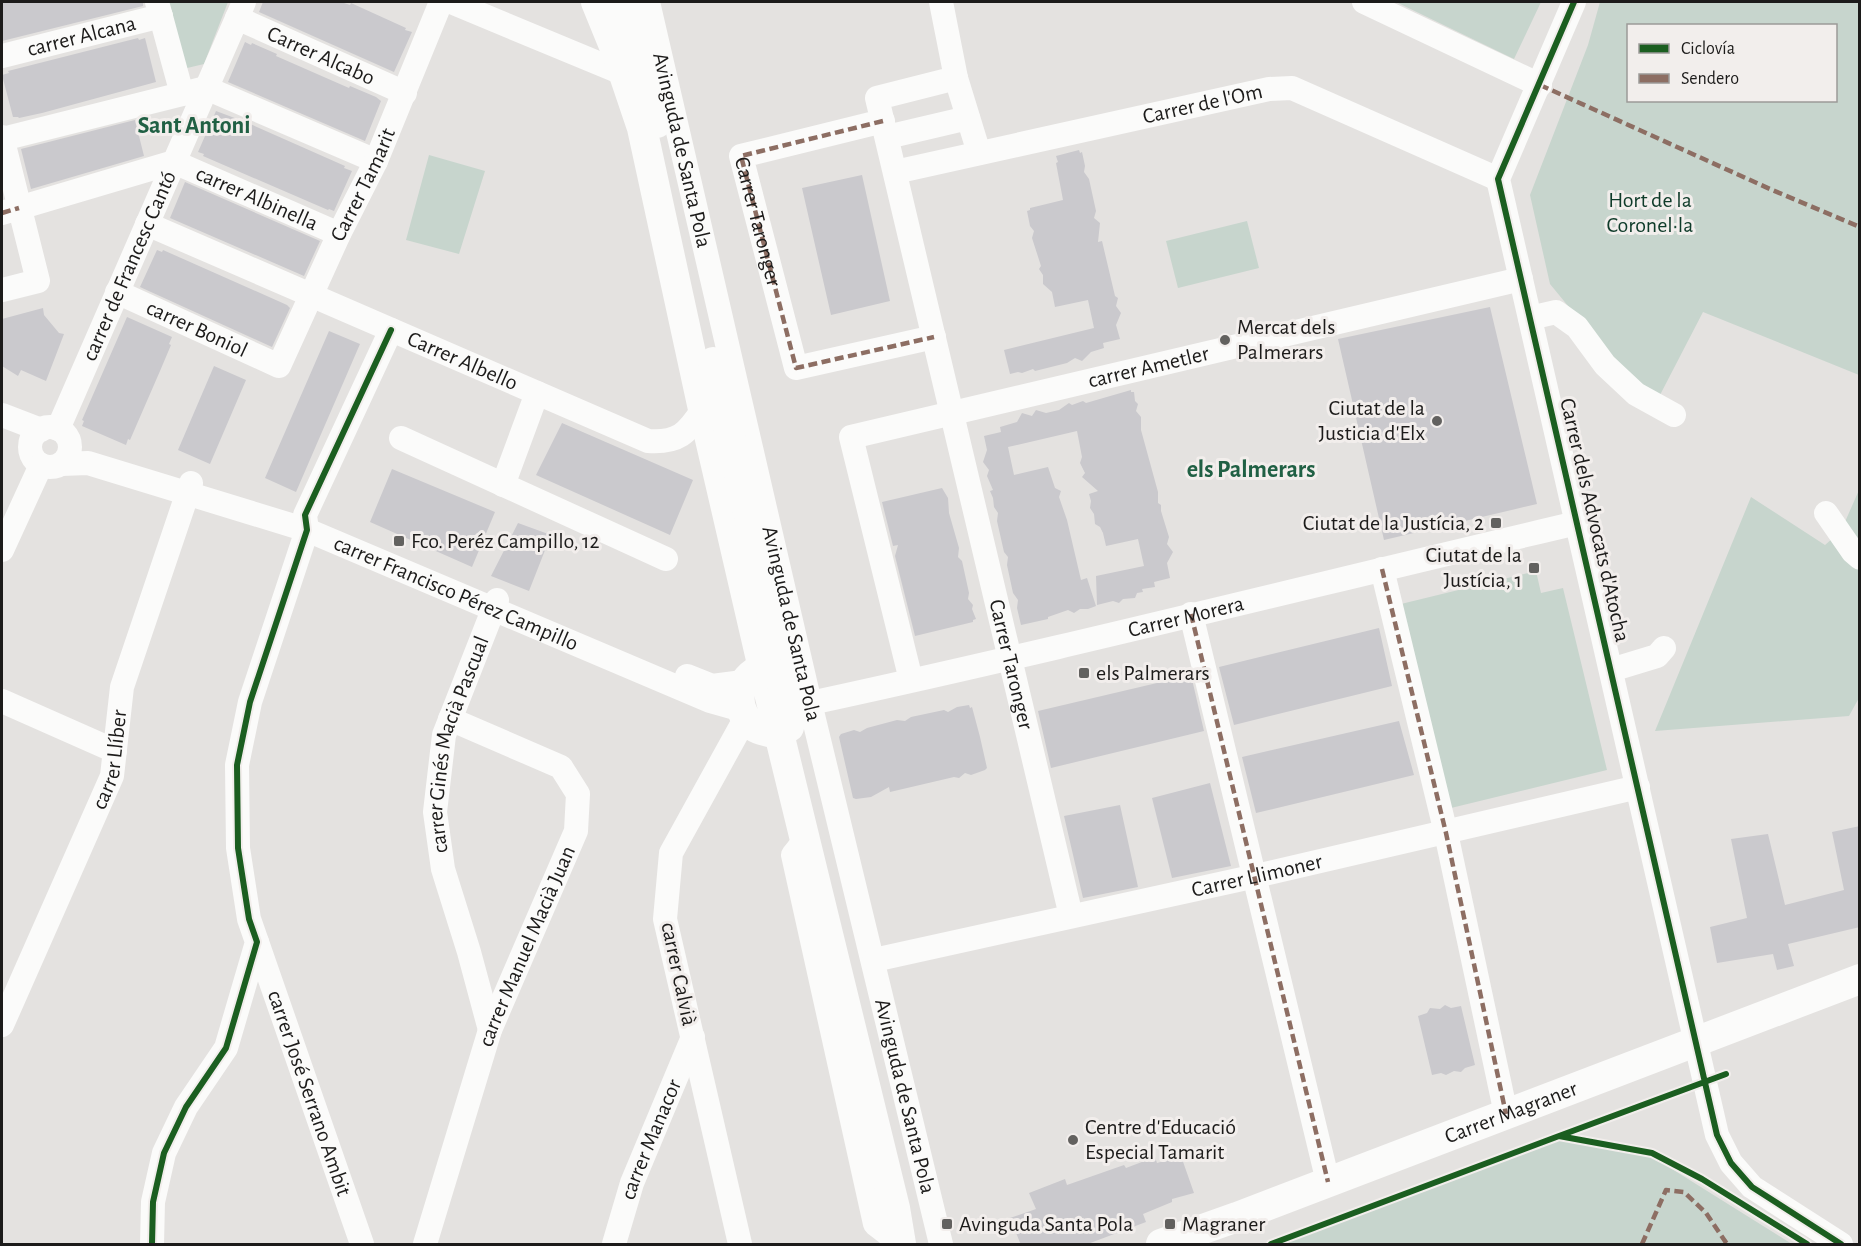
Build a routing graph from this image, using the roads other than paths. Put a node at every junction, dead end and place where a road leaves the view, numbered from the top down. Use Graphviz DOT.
graph roads {
  1 [pos="441,2"];
  2 [pos="451,2"];
  3 [pos="596,2"];
  4 [pos="627,2"];
  5 [pos="648,2"];
  6 [pos="941,2"];
  7 [pos="1364,2"];
  8 [pos="1574,2"];
  9 [pos="159,9"];
  10 [pos="241,10"];
  11 [pos="2,56"];
  12 [pos="622,73"];
  13 [pos="956,78"];
  14 [pos="1540,85"];
  15 [pos="206,88"];
  16 [pos="405,93"];
  17 [pos="182,94"];
  18 [pos="968,117"];
  19 [pos="885,129"];
  20 [pos="2,139"];
  21 [pos="979,153"];
  22 [pos="376,161"];
  23 [pos="174,162"];
  24 [pos="895,172"];
  25 [pos="1498,179"];
  26 [pos="10,211"];
  27 [pos="147,224"];
  28 [pos="339,234"];
  29 [pos="1521,279"];
  30 [pos="2,290"];
  31 [pos="117,292"];
  32 [pos="312,296"];
  33 [pos="1530,318"];
  34 [pos="391,330"];
  35 [pos="934,337"];
  36 [pos="279,366"];
  37 [pos="537,393"];
  38 [pos="703,409"];
  39 [pos="952,413"];
  40 [pos="2,415"];
  41 [pos="1674,415"];
  42 [pos="2,427"];
  43 [pos="401,438"];
  44 [pos="50,446"];
  45 [pos="503,485"];
  46 [pos="189,488"];
  47 [pos="1826,513"];
  48 [pos="306,523"];
  49 [pos="1577,523"];
  50 [pos="2,550"];
  51 [pos="666,558"];
  52 [pos="1860,558"];
  53 [pos="1382,569"];
  54 [pos="495,604"];
  55 [pos="1191,614"];
  56 [pos="1664,648"];
  57 [pos="1009,657"];
  58 [pos="1611,670"];
  59 [pos="911,680"];
  60 [pos="749,694"];
  61 [pos="2,701"];
  62 [pos="802,705"];
  63 [pos="450,719"];
  64 [pos="779,734"];
  65 [pos="115,751"];
  66 [pos="1638,787"];
  67 [pos="1446,833"];
  68 [pos="1256,876"];
  69 [pos="1071,916"];
  70 [pos="257,942"];
  71 [pos="874,960"];
  72 [pos="475,971"];
  73 [pos="1860,979"];
  74 [pos="510,983"];
  75 [pos="1860,1000"];
  76 [pos="279,1006"];
  77 [pos="236,1013"];
  78 [pos="2,1025"];
  79 [pos="490,1030"];
  80 [pos="693,1037"];
  81 [pos="1698,1049"];
  82 [pos="1506,1114"];
  83 [pos="1328,1182"];
  84 [pos="901,1244"];
  85 [pos="152,1245"];
  86 [pos="362,1245"];
  87 [pos="425,1245"];
  88 [pos="614,1245"];
  89 [pos="740,1245"];
  90 [pos="920,1245"];
  91 [pos="941,1245"];
  92 [pos="1161,1245"];
  93 [pos="1209,1245"];
  94 [pos="1841,1245"];
  1 -- 16 [label="street, Carrer Tamarit"];
  2 -- 12 [label="street"];
  3 -- 12 [label="main road, Avinguda de Santa Pola"];
  4 -- 62 [label="main road, Avinguda de Santa Pola"];
  5 -- 62 [label="street, Avinguda de Santa Pola"];
  6 -- 13 [label="street"];
  7 -- 14 [label="street"];
  8 -- 14 [label="street"];
  9 -- 11 [label="street, carrer Alcana"];
  9 -- 17 [label="street"];
  10 -- 15 [label="street, carrer de Francesc Cantó"];
  10 -- 16 [label="street, Carrer Alcabo"];
  12 -- 38 [label="main road, Avinguda de Santa Pola"];
  13 -- 18 [label="street"];
  13 -- 19 [label="street"];
  14 -- 25 [label="street"];
  15 -- 17 [label="street"];
  15 -- 22 [label="street"];
  15 -- 23 [label="street, carrer de Francesc Cantó"];
  16 -- 22 [label="street, Carrer Tamarit"];
  17 -- 20 [label="street"];
  18 -- 19 [label="street"];
  18 -- 21 [label="street"];
  19 -- 24 [label="street, Carrer Taronger"];
  19 -- 35 [label="street, Carrer Taronger"];
  20 -- 26 [label="street"];
  21 -- 24 [label="street, Carrer de l'Om"];
  21 -- 25 [label="street, Carrer de l'Om"];
  22 -- 28 [label="street, Carrer Tamarit"];
  23 -- 26 [label="street"];
  23 -- 27 [label="street, carrer de Francesc Cantó"];
  23 -- 28 [label="street, carrer Albinella"];
  24 -- 35 [label="street, Carrer Taronger"];
  25 -- 29 [label="street, Carrer dels Advocats d'Atocha"];
  26 -- 30 [label="street"];
  27 -- 31 [label="street, carrer de Francesc Cantó"];
  27 -- 32 [label="street, Carrer Albello"];
  28 -- 32 [label="street, Carrer Tamarit"];
  29 -- 33 [label="street, Carrer dels Advocats d'Atocha"];
  29 -- 39 [label="street, carrer Ametler"];
  31 -- 36 [label="street, carrer Boniol"];
  31 -- 44 [label="street, carrer de Francesc Cantó"];
  32 -- 34 [label="street, Carrer Albello"];
  32 -- 36 [label="street, Carrer Tamarit"];
  33 -- 41 [label="street"];
  33 -- 49 [label="street, Carrer dels Advocats d'Atocha"];
  34 -- 37 [label="street, Carrer Albello"];
  34 -- 48 [label="street, carrer José Serrano Ambit"];
  35 -- 39 [label="street, Carrer Taronger"];
  37 -- 38 [label="street, Carrer Albello"];
  37 -- 45 [label="street"];
  38 -- 60 [label="main road, Avinguda de Santa Pola"];
  39 -- 57 [label="street, Carrer Taronger"];
  39 -- 59 [label="street"];
  40 -- 44 [label="street, carrer Francisco Pérez Campillo"];
  42 -- 44 [label="street"];
  43 -- 45 [label="street"];
  44 -- 46 [label="street, carrer Francisco Pérez Campillo"];
  44 -- 50 [label="street, carrer de Francesc Cantó"];
  45 -- 51 [label="street"];
  46 -- 48 [label="street, carrer Francisco Pérez Campillo"];
  46 -- 65 [label="street, carrer Llíber"];
  47 -- 52 [label="street"];
  48 -- 54 [label="street, carrer Francisco Pérez Campillo"];
  48 -- 70 [label="street, carrer José Serrano Ambit"];
  49 -- 53 [label="street, Carrer Morera"];
  49 -- 58 [label="street, Carrer dels Advocats d'Atocha"];
  53 -- 55 [label="street, Carrer Morera"];
  53 -- 67 [label="street"];
  54 -- 60 [label="street, carrer Francisco Pérez Campillo"];
  54 -- 63 [label="street, carrer Ginés Macià Pascual"];
  55 -- 57 [label="street, Carrer Morera"];
  55 -- 68 [label="street"];
  56 -- 58 [label="street"];
  57 -- 59 [label="street, Carrer Morera"];
  57 -- 69 [label="street, Carrer Taronger"];
  58 -- 66 [label="street, Carrer dels Advocats d'Atocha"];
  59 -- 62 [label="street, Carrer Morera"];
  60 -- 62 [label="main road, Avinguda de Santa Pola"];
  60 -- 64 [label="main road, Avinguda de Santa Pola"];
  60 -- 64 [label="main road, Avinguda de Santa Pola"];
  60 -- 80 [label="street, carrer Calvià"];
  61 -- 65 [label="street"];
  62 -- 64 [label="main road, Avinguda de Santa Pola"];
  62 -- 71 [label="street, Avinguda de Santa Pola"];
  62 -- 90 [label="main road, Avinguda de Santa Pola"];
  63 -- 72 [label="street, carrer Ginés Macià Pascual"];
  63 -- 74 [label="street, carrer Manuel Macià Juan"];
  64 -- 84 [label="main road, Avinguda de Santa Pola"];
  65 -- 78 [label="street, carrer Llíber"];
  66 -- 67 [label="street, Carrer Llimoner"];
  66 -- 81 [label="street, Carrer dels Advocats d'Atocha"];
  67 -- 68 [label="street, Carrer Llimoner"];
  67 -- 82 [label="street"];
  68 -- 69 [label="street, Carrer Llimoner"];
  68 -- 83 [label="street"];
  69 -- 71 [label="street, Carrer Llimoner"];
  70 -- 76 [label="street, carrer José Serrano Ambit"];
  70 -- 77 [label="street"];
  71 -- 91 [label="street, Avinguda de Santa Pola"];
  72 -- 74 [label="street"];
  72 -- 79 [label="street, carrer Ginés Macià Pascual"];
  73 -- 81 [label="main road, Carrer Magraner"];
  74 -- 79 [label="street, carrer Manuel Macià Juan"];
  75 -- 81 [label="main road, Carrer Magraner"];
  76 -- 77 [label="street"];
  76 -- 86 [label="street, carrer José Serrano Ambit"];
  77 -- 85 [label="street"];
  79 -- 87 [label="street, carrer Manuel Macià Juan"];
  80 -- 88 [label="street, carrer Manacor"];
  80 -- 89 [label="street, carrer Calvià"];
  81 -- 82 [label="main road, Carrer Magraner"];
  81 -- 93 [label="main road, Carrer Magraner"];
  81 -- 94 [label="street, Carrer dels Advocats d'Atocha"];
  82 -- 83 [label="main road, Carrer Magraner"];
  83 -- 92 [label="main road, Carrer Magraner"];
}
